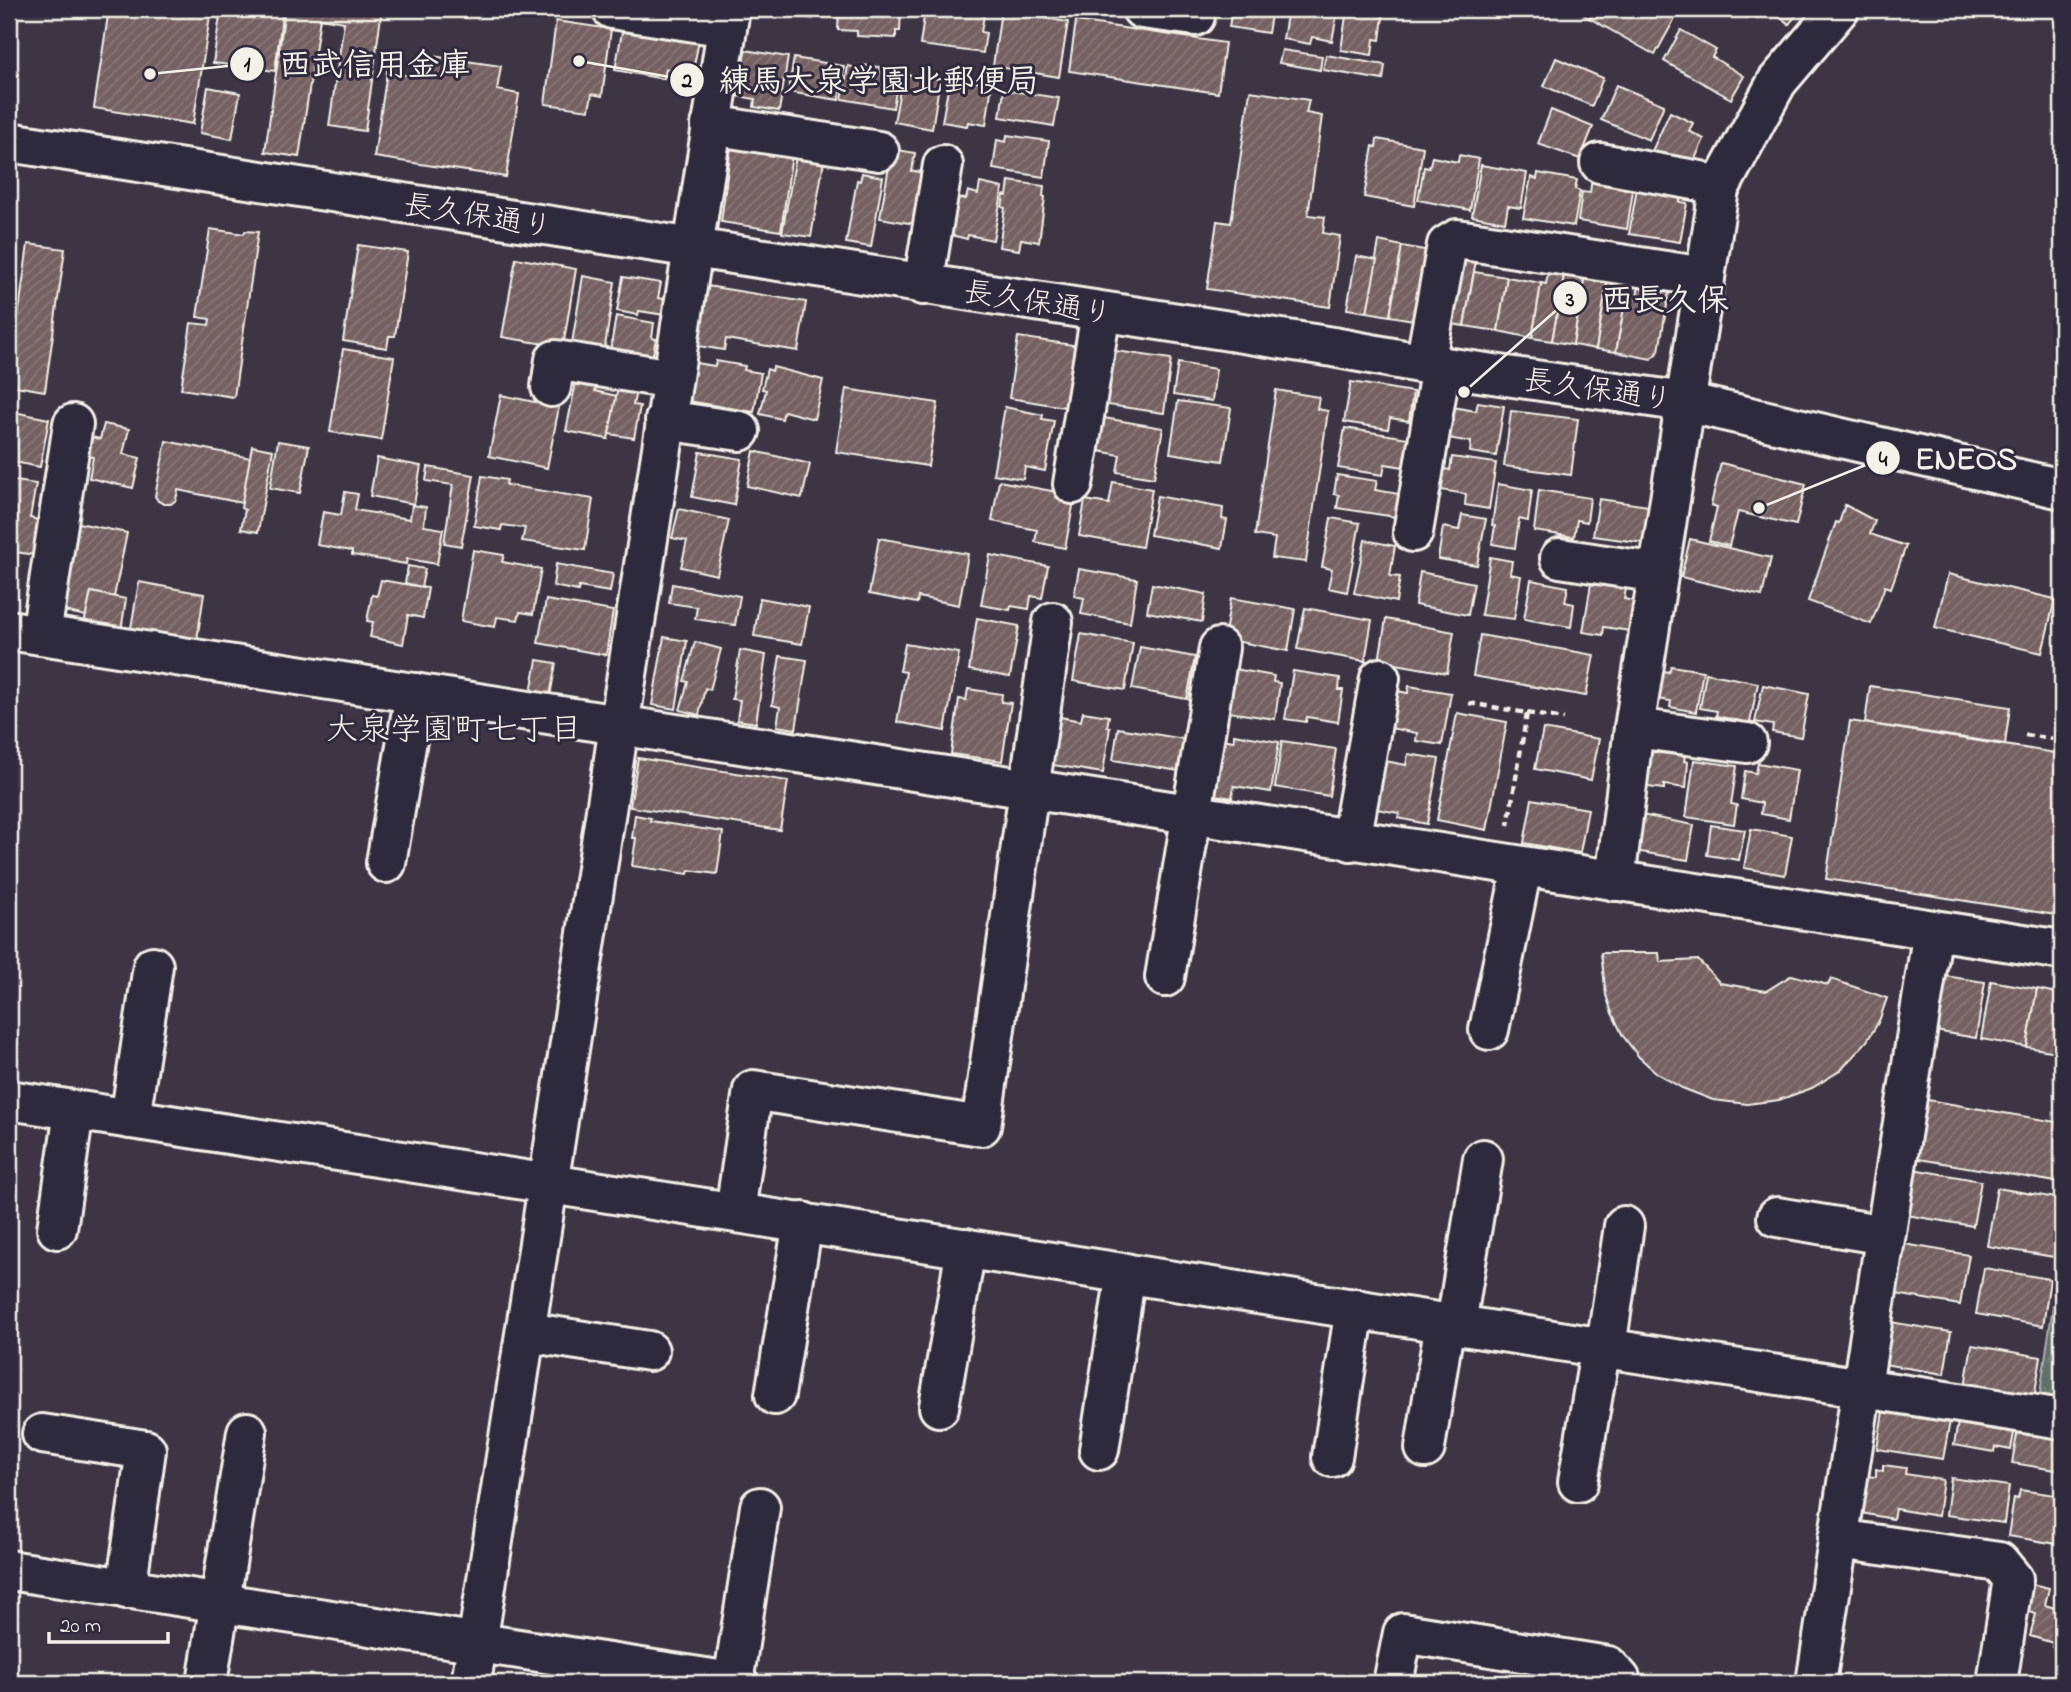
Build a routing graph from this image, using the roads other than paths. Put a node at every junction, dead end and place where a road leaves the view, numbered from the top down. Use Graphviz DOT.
graph roads {
  1 [pos="612,9"];
  2 [pos="1150,9"];
  3 [pos="1839,9"];
  4 [pos="1195,16"];
  5 [pos="728,18"];
  6 [pos="711,125"];
  7 [pos="9,142"];
  8 [pos="879,151"];
  9 [pos="1600,163"];
  10 [pos="943,165"];
  11 [pos="1719,189"];
  12 [pos="692,248"];
  13 [pos="1705,277"];
  14 [pos="923,285"];
  15 [pos="1101,312"];
  16 [pos="1433,365"];
  17 [pos="672,379"];
  18 [pos="551,387"];
  19 [pos="1685,402"];
  20 [pos="665,420"];
  21 [pos="73,424"];
  22 [pos="740,431"];
  23 [pos="1073,484"];
  24 [pos="2062,489"];
  25 [pos="1413,532"];
  26 [pos="1560,558"];
  27 [pos="1658,573"];
  28 [pos="1053,622"];
  29 [pos="25,633"];
  30 [pos="1219,648"];
  31 [pos="1380,678"];
  32 [pos="415,693"];
  33 [pos="618,725"];
  34 [pos="1634,728"];
  35 [pos="1747,743"];
  36 [pos="1029,790"];
  37 [pos="1192,816"];
  38 [pos="1351,841"];
  39 [pos="386,863"];
  40 [pos="1512,866"];
  41 [pos="1615,881"];
  42 [pos="1931,930"];
  43 [pos="2062,950"];
  44 [pos="153,967"];
  45 [pos="1165,977"];
  46 [pos="1489,1030"];
  47 [pos="9,1100"];
  48 [pos="74,1111"];
  49 [pos="130,1119"];
  50 [pos="1483,1159"];
  51 [pos="549,1183"];
  52 [pos="735,1212"];
  53 [pos="1777,1217"];
  54 [pos="803,1223"];
  55 [pos="1624,1226"];
  56 [pos="57,1230"];
  57 [pos="1885,1234"];
  58 [pos="966,1248"];
  59 [pos="1126,1273"];
  60 [pos="1354,1308"];
  61 [pos="1451,1323"];
  62 [pos="526,1332"];
  63 [pos="1604,1347"];
  64 [pos="649,1351"];
  65 [pos="1862,1387"];
  66 [pos="775,1395"];
  67 [pos="939,1407"];
  68 [pos="2062,1419"];
  69 [pos="247,1432"];
  70 [pos="42,1434"];
  71 [pos="1425,1448"];
  72 [pos="1099,1450"];
  73 [pos="1332,1457"];
  74 [pos="1578,1482"];
  75 [pos="760,1507"];
  76 [pos="1838,1539"];
  77 [pos="9,1570"];
  78 [pos="126,1588"];
  79 [pos="220,1602"];
  80 [pos="478,1642"];
  81 [pos="206,1683"];
  82 [pos="471,1683"];
  83 [pos="735,1683"];
  84 [pos="1393,1683"];
  85 [pos="1619,1683"];
  86 [pos="1816,1683"];
  87 [pos="1997,1683"];
  1 -- 5 [label="street"];
  2 -- 4 [label="street"];
  3 -- 11 [label="street"];
  5 -- 6 [label="street"];
  6 -- 8 [label="street"];
  6 -- 12 [label="street"];
  7 -- 12 [label="street, 長久保通り"];
  9 -- 11 [label="street"];
  10 -- 14 [label="street"];
  11 -- 13 [label="street"];
  12 -- 14 [label="street, 長久保通り"];
  12 -- 17 [label="street"];
  13 -- 16 [label="street"];
  13 -- 19 [label="street"];
  14 -- 15 [label="street, 長久保通り"];
  15 -- 16 [label="street, 長久保通り"];
  15 -- 23 [label="street"];
  16 -- 19 [label="street, 長久保通り"];
  16 -- 25 [label="street"];
  17 -- 18 [label="street"];
  17 -- 20 [label="street"];
  19 -- 24 [label="street, 長久保通り"];
  19 -- 27 [label="street"];
  20 -- 22 [label="street"];
  20 -- 33 [label="street"];
  21 -- 29 [label="street"];
  26 -- 27 [label="street"];
  27 -- 34 [label="street"];
  28 -- 36 [label="street"];
  29 -- 32 [label="street"];
  30 -- 37 [label="street"];
  31 -- 38 [label="street"];
  32 -- 33 [label="street"];
  32 -- 39 [label="street"];
  33 -- 36 [label="street"];
  33 -- 51 [label="street"];
  34 -- 35 [label="street"];
  34 -- 41 [label="street"];
  36 -- 37 [label="street"];
  36 -- 52 [label="street"];
  37 -- 38 [label="street"];
  37 -- 45 [label="street"];
  38 -- 40 [label="street"];
  40 -- 41 [label="street"];
  40 -- 46 [label="street"];
  41 -- 42 [label="street"];
  42 -- 43 [label="street"];
  42 -- 57 [label="street"];
  44 -- 49 [label="street"];
  47 -- 48 [label="street"];
  48 -- 49 [label="street"];
  48 -- 56 [label="street"];
  49 -- 51 [label="street"];
  50 -- 61 [label="street"];
  51 -- 52 [label="street"];
  51 -- 62 [label="street"];
  52 -- 54 [label="street"];
  53 -- 57 [label="street"];
  54 -- 58 [label="street"];
  54 -- 66 [label="street"];
  55 -- 63 [label="street"];
  57 -- 65 [label="street"];
  58 -- 59 [label="street"];
  58 -- 67 [label="street"];
  59 -- 60 [label="street"];
  59 -- 72 [label="street"];
  60 -- 61 [label="street"];
  60 -- 73 [label="street"];
  61 -- 63 [label="street"];
  61 -- 71 [label="street"];
  62 -- 64 [label="street"];
  62 -- 80 [label="street"];
  63 -- 65 [label="street"];
  63 -- 74 [label="street"];
  65 -- 68 [label="street"];
  65 -- 76 [label="street"];
  69 -- 79 [label="street"];
  70 -- 78 [label="street"];
  75 -- 83 [label="street"];
  76 -- 86 [label="street"];
  76 -- 87 [label="street"];
  77 -- 78 [label="street"];
  78 -- 79 [label="street"];
  79 -- 80 [label="street"];
  79 -- 81 [label="street"];
  80 -- 82 [label="street"];
  80 -- 83 [label="street"];
  84 -- 85 [label="street"];
}
